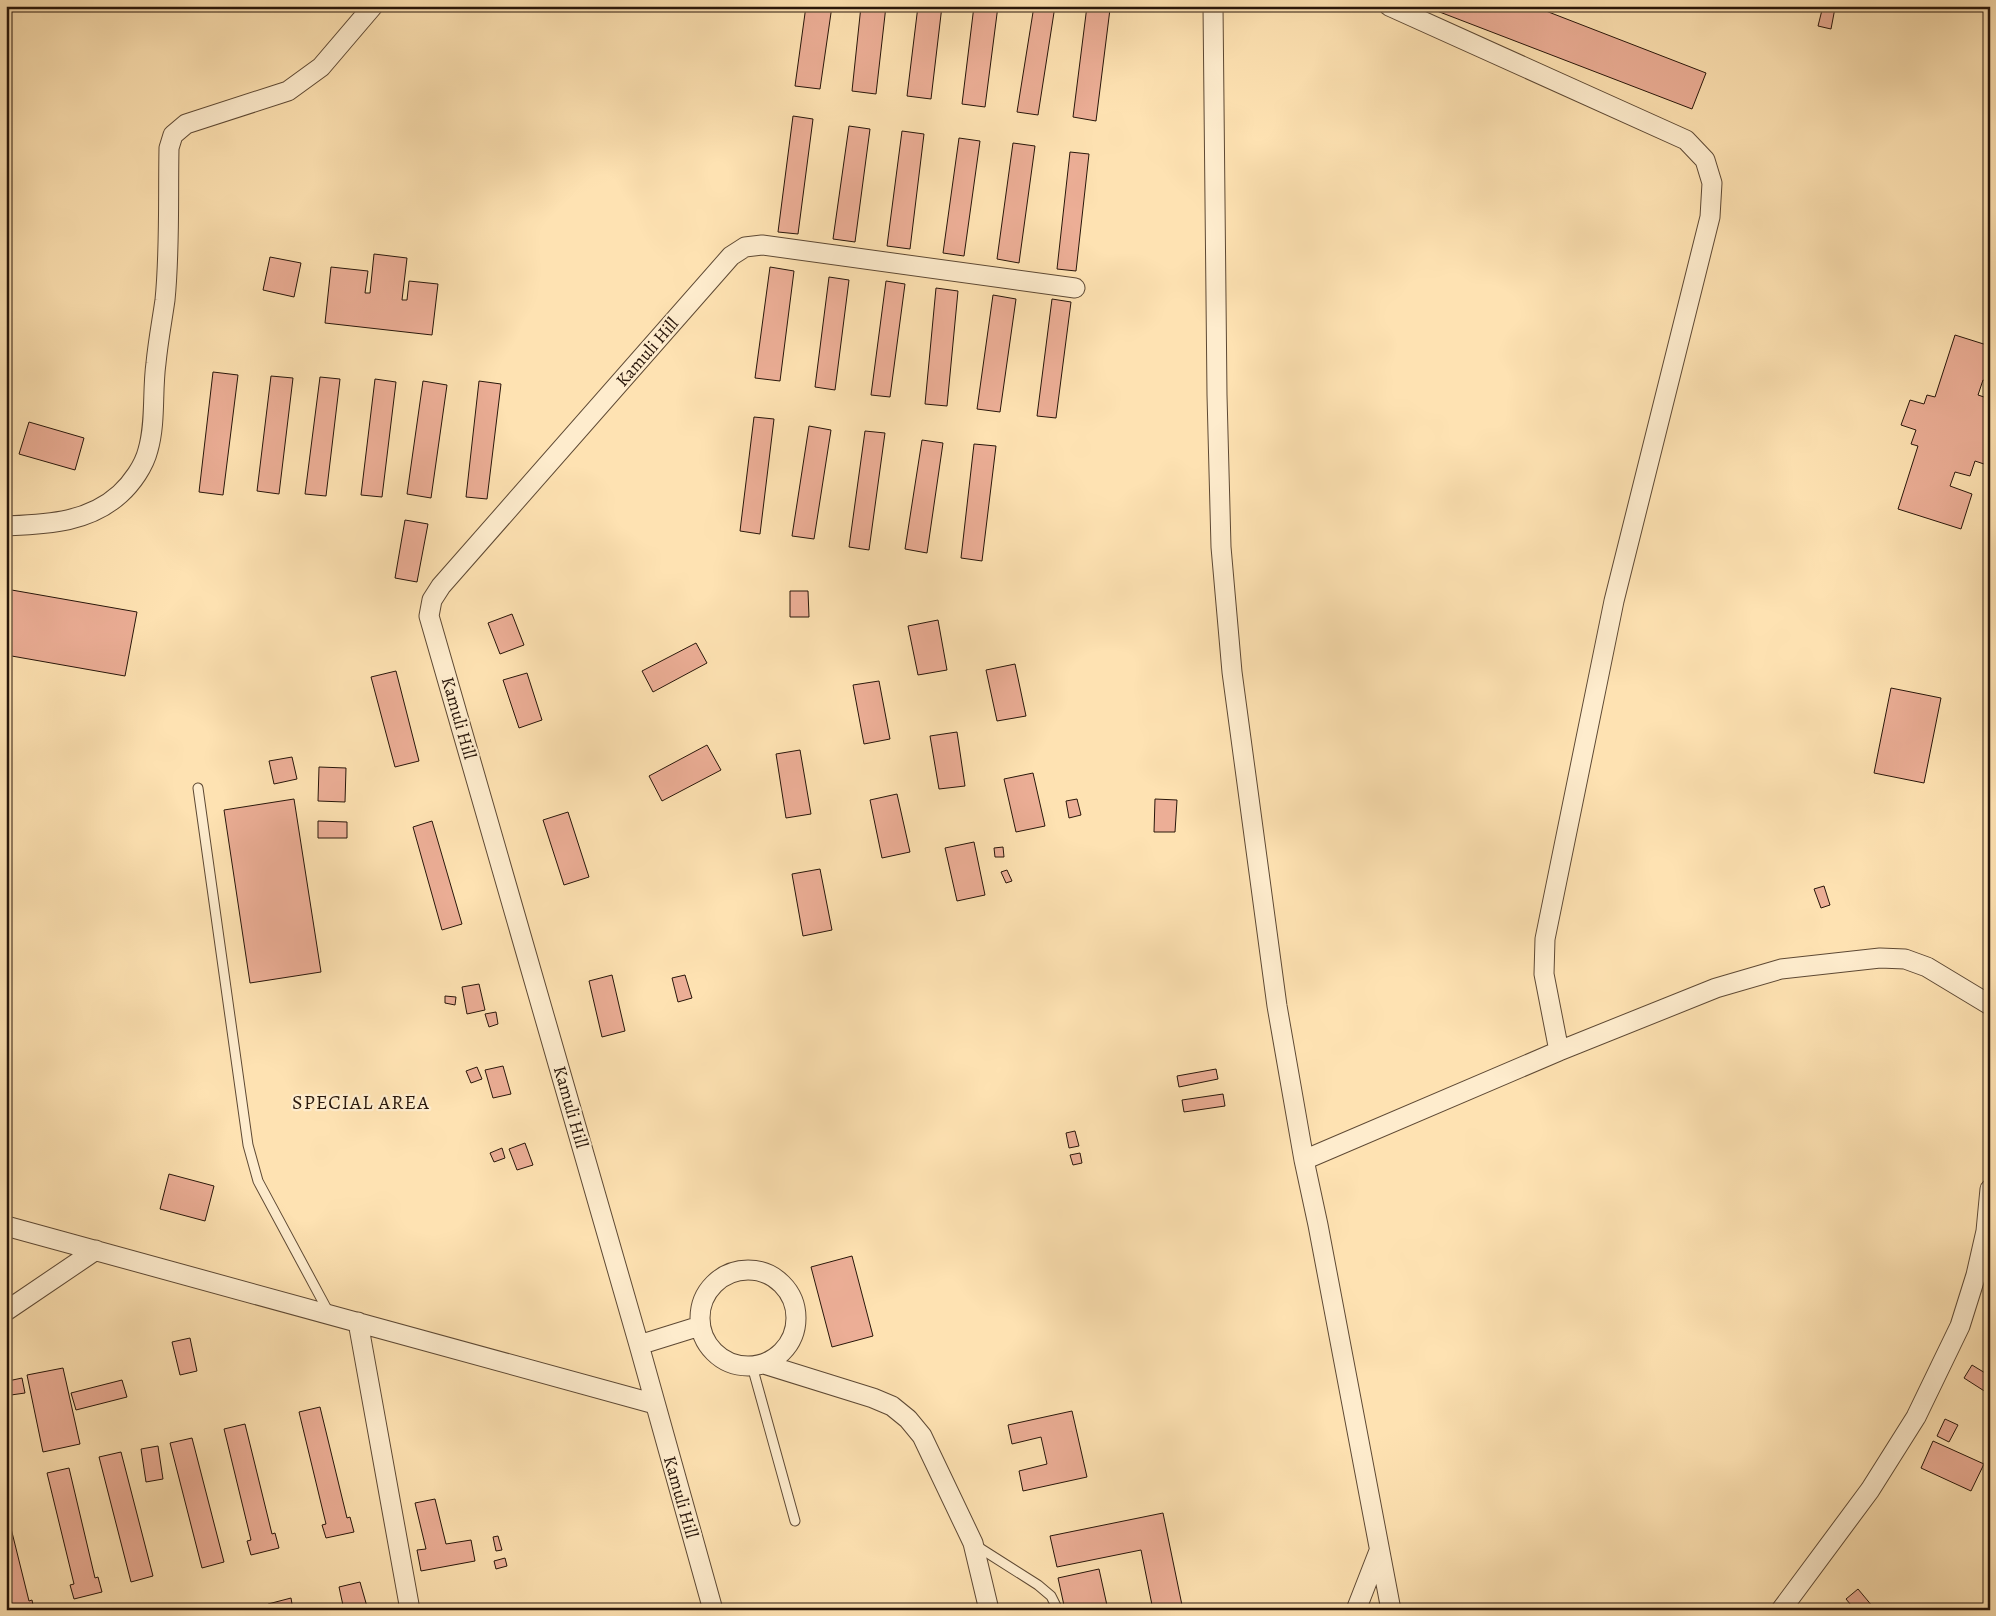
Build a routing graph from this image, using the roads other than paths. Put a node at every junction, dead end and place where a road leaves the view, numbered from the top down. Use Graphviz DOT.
graph roads {
  1 [pos="374,6"];
  2 [pos="1213,6"];
  3 [pos="1389,6"];
  4 [pos="1075,288"];
  5 [pos="6,526"];
  6 [pos="198,788"];
  7 [pos="1990,1005"];
  8 [pos="1559,1051"];
  9 [pos="1304,1160"];
  10 [pos="1990,1189"];
  11 [pos="6,1226"];
  12 [pos="96,1250"];
  13 [pos="6,1311"];
  14 [pos="329,1314"];
  15 [pos="358,1322"];
  16 [pos="700,1326"];
  17 [pos="639,1345"];
  18 [pos="758,1365"];
  19 [pos="655,1404"];
  20 [pos="795,1520"];
  21 [pos="973,1543"];
  22 [pos="1379,1551"];
  23 [pos="410,1610"];
  24 [pos="712,1610"];
  25 [pos="989,1610"];
  26 [pos="1058,1610"];
  27 [pos="1356,1610"];
  28 [pos="1391,1610"];
  29 [pos="1781,1610"];
  1 -- 5 [label="street"];
  2 -- 9 [label="street"];
  3 -- 8 [label="street"];
  4 -- 17 [label="street, Kamuli Hill"];
  6 -- 14 [label="lane"];
  7 -- 8 [label="street"];
  8 -- 9 [label="street"];
  9 -- 22 [label="street"];
  10 -- 29 [label="street"];
  11 -- 12 [label="street"];
  12 -- 13 [label="street"];
  12 -- 14 [label="street"];
  14 -- 15 [label="street"];
  15 -- 19 [label="street"];
  15 -- 23 [label="street"];
  16 -- 17 [label="street"];
  16 -- 18 [label="street"];
  16 -- 18 [label="street"];
  17 -- 19 [label="street, Kamuli Hill"];
  18 -- 20 [label="lane"];
  18 -- 21 [label="street"];
  19 -- 24 [label="street, Kamuli Hill"];
  21 -- 25 [label="street"];
  21 -- 26 [label="lane"];
  22 -- 27 [label="street"];
  22 -- 28 [label="street"];
}
